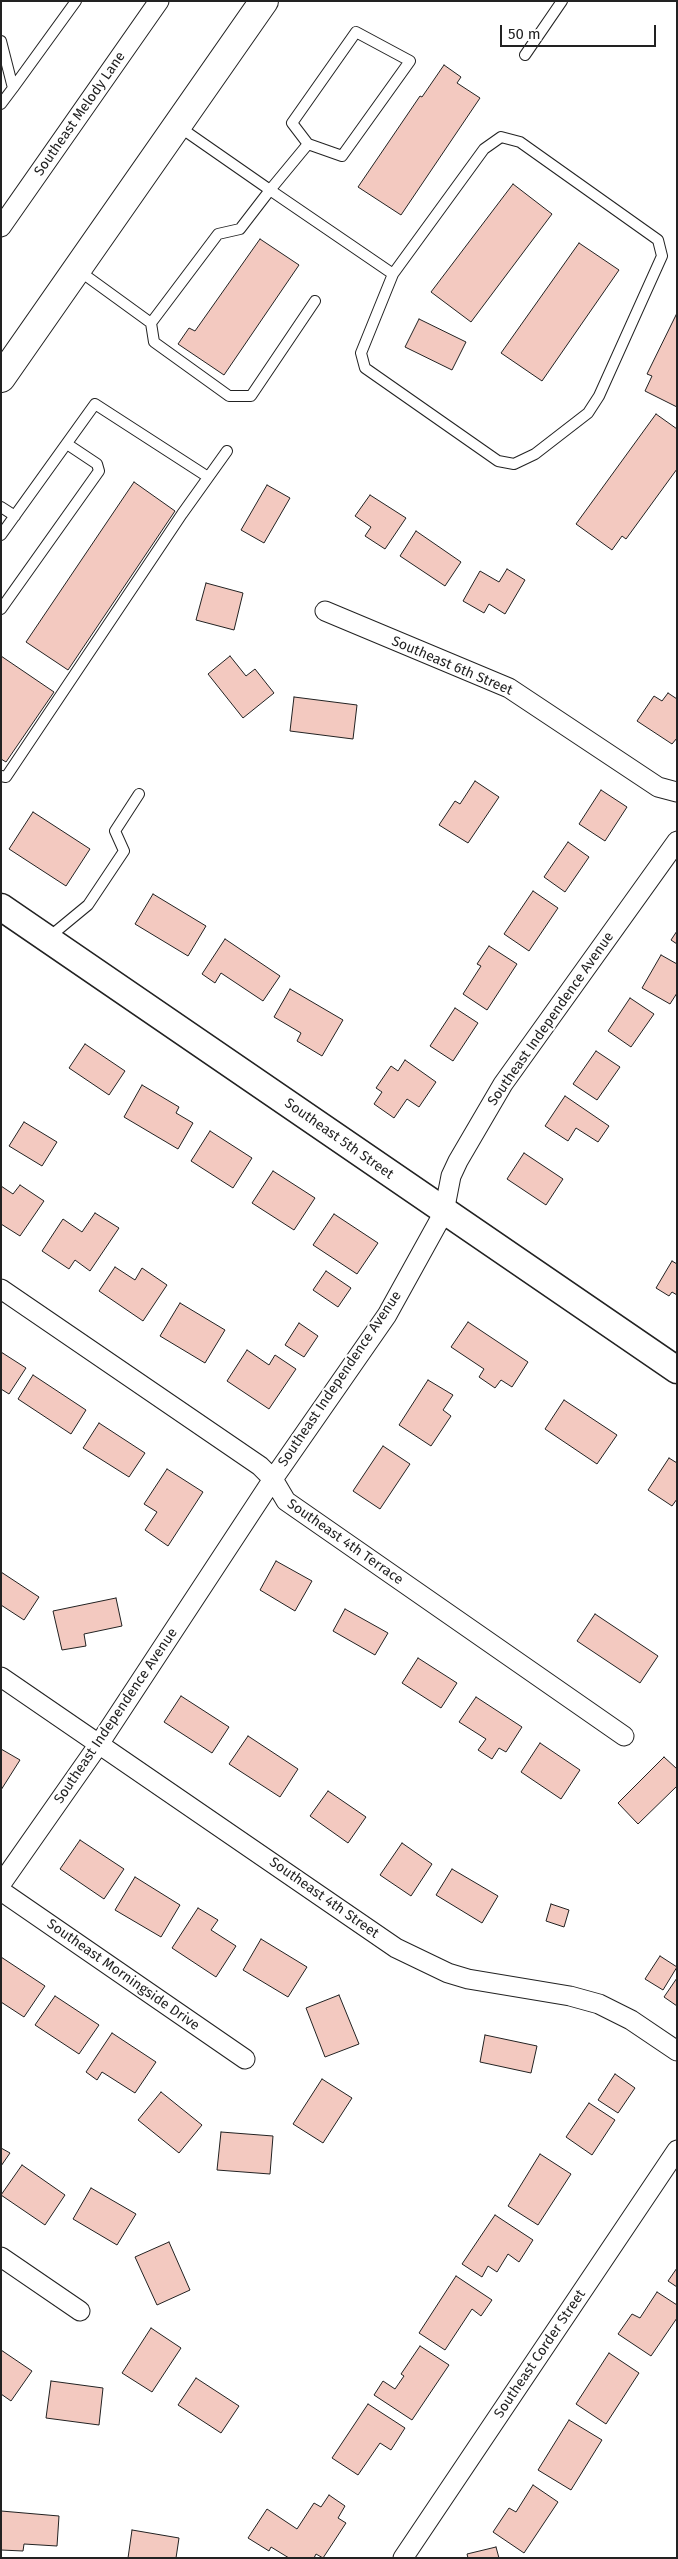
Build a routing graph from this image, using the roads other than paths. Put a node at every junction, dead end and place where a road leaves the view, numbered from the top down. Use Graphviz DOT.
graph roads {
  1 [pos="76,1"];
  2 [pos="159,1"];
  3 [pos="264,1"];
  4 [pos="562,1"];
  5 [pos="1,41"];
  6 [pos="525,56"];
  7 [pos="13,88"];
  8 [pos="1,104"];
  9 [pos="178,126"];
  10 [pos="308,144"];
  11 [pos="270,190"];
  12 [pos="1,227"];
  13 [pos="77,270"];
  14 [pos="393,274"];
  15 [pos="315,301"];
  16 [pos="151,323"];
  17 [pos="1,378"];
  18 [pos="67,444"];
  19 [pos="227,451"];
  20 [pos="208,477"];
  21 [pos="1,507"];
  22 [pos="15,516"];
  23 [pos="1,535"];
  24 [pos="1,609"];
  25 [pos="325,611"];
  26 [pos="1,776"];
  27 [pos="677,792"];
  28 [pos="139,794"];
  29 [pos="677,841"];
  30 [pos="1,907"];
  31 [pos="47,939"];
  32 [pos="444,1212"];
  33 [pos="1,1289"];
  34 [pos="677,1370"];
  35 [pos="273,1479"];
  36 [pos="1,1678"];
  37 [pos="624,1736"];
  38 [pos="99,1744"];
  39 [pos="1,1884"];
  40 [pos="1,1891"];
  41 [pos="677,2050"];
  42 [pos="245,2059"];
  43 [pos="677,2150"];
  44 [pos="1,2257"];
  45 [pos="80,2310"];
  46 [pos="403,2558"];
  1 -- 7 [label="lane"];
  2 -- 12 [label="street, Southeast Melody Lane"];
  3 -- 9 [label="main road"];
  4 -- 6 [label="lane"];
  5 -- 7 [label="lane"];
  7 -- 8 [label="lane"];
  9 -- 11 [label="lane"];
  9 -- 13 [label="main road"];
  10 -- 10 [label="lane"];
  10 -- 11 [label="lane"];
  11 -- 14 [label="lane"];
  11 -- 16 [label="lane"];
  13 -- 16 [label="lane"];
  13 -- 17 [label="main road"];
  14 -- 14 [label="lane"];
  15 -- 16 [label="lane"];
  18 -- 20 [label="lane"];
  18 -- 22 [label="lane"];
  18 -- 24 [label="lane"];
  19 -- 20 [label="lane"];
  20 -- 26 [label="lane"];
  21 -- 22 [label="lane"];
  22 -- 23 [label="lane"];
  25 -- 27 [label="street, Southeast 6th Street"];
  28 -- 31 [label="lane"];
  29 -- 32 [label="street, Southeast Independence Avenue"];
  30 -- 31 [label="street, Southeast 5th Street"];
  31 -- 32 [label="street, Southeast 5th Street"];
  32 -- 34 [label="street, Southeast 5th Street"];
  32 -- 35 [label="street, Southeast Independence Avenue"];
  33 -- 35 [label="street, Southeast 4th Terrace"];
  35 -- 37 [label="street, Southeast 4th Terrace"];
  35 -- 38 [label="street, Southeast Independence Avenue"];
  36 -- 38 [label="street, Southeast 4th Street"];
  38 -- 39 [label="street, Southeast Independence Avenue"];
  38 -- 41 [label="street, Southeast 4th Street"];
  40 -- 42 [label="street, Southeast Morningside Drive"];
  43 -- 46 [label="street, Southeast Corder Street"];
  44 -- 45 [label="street"];
}
